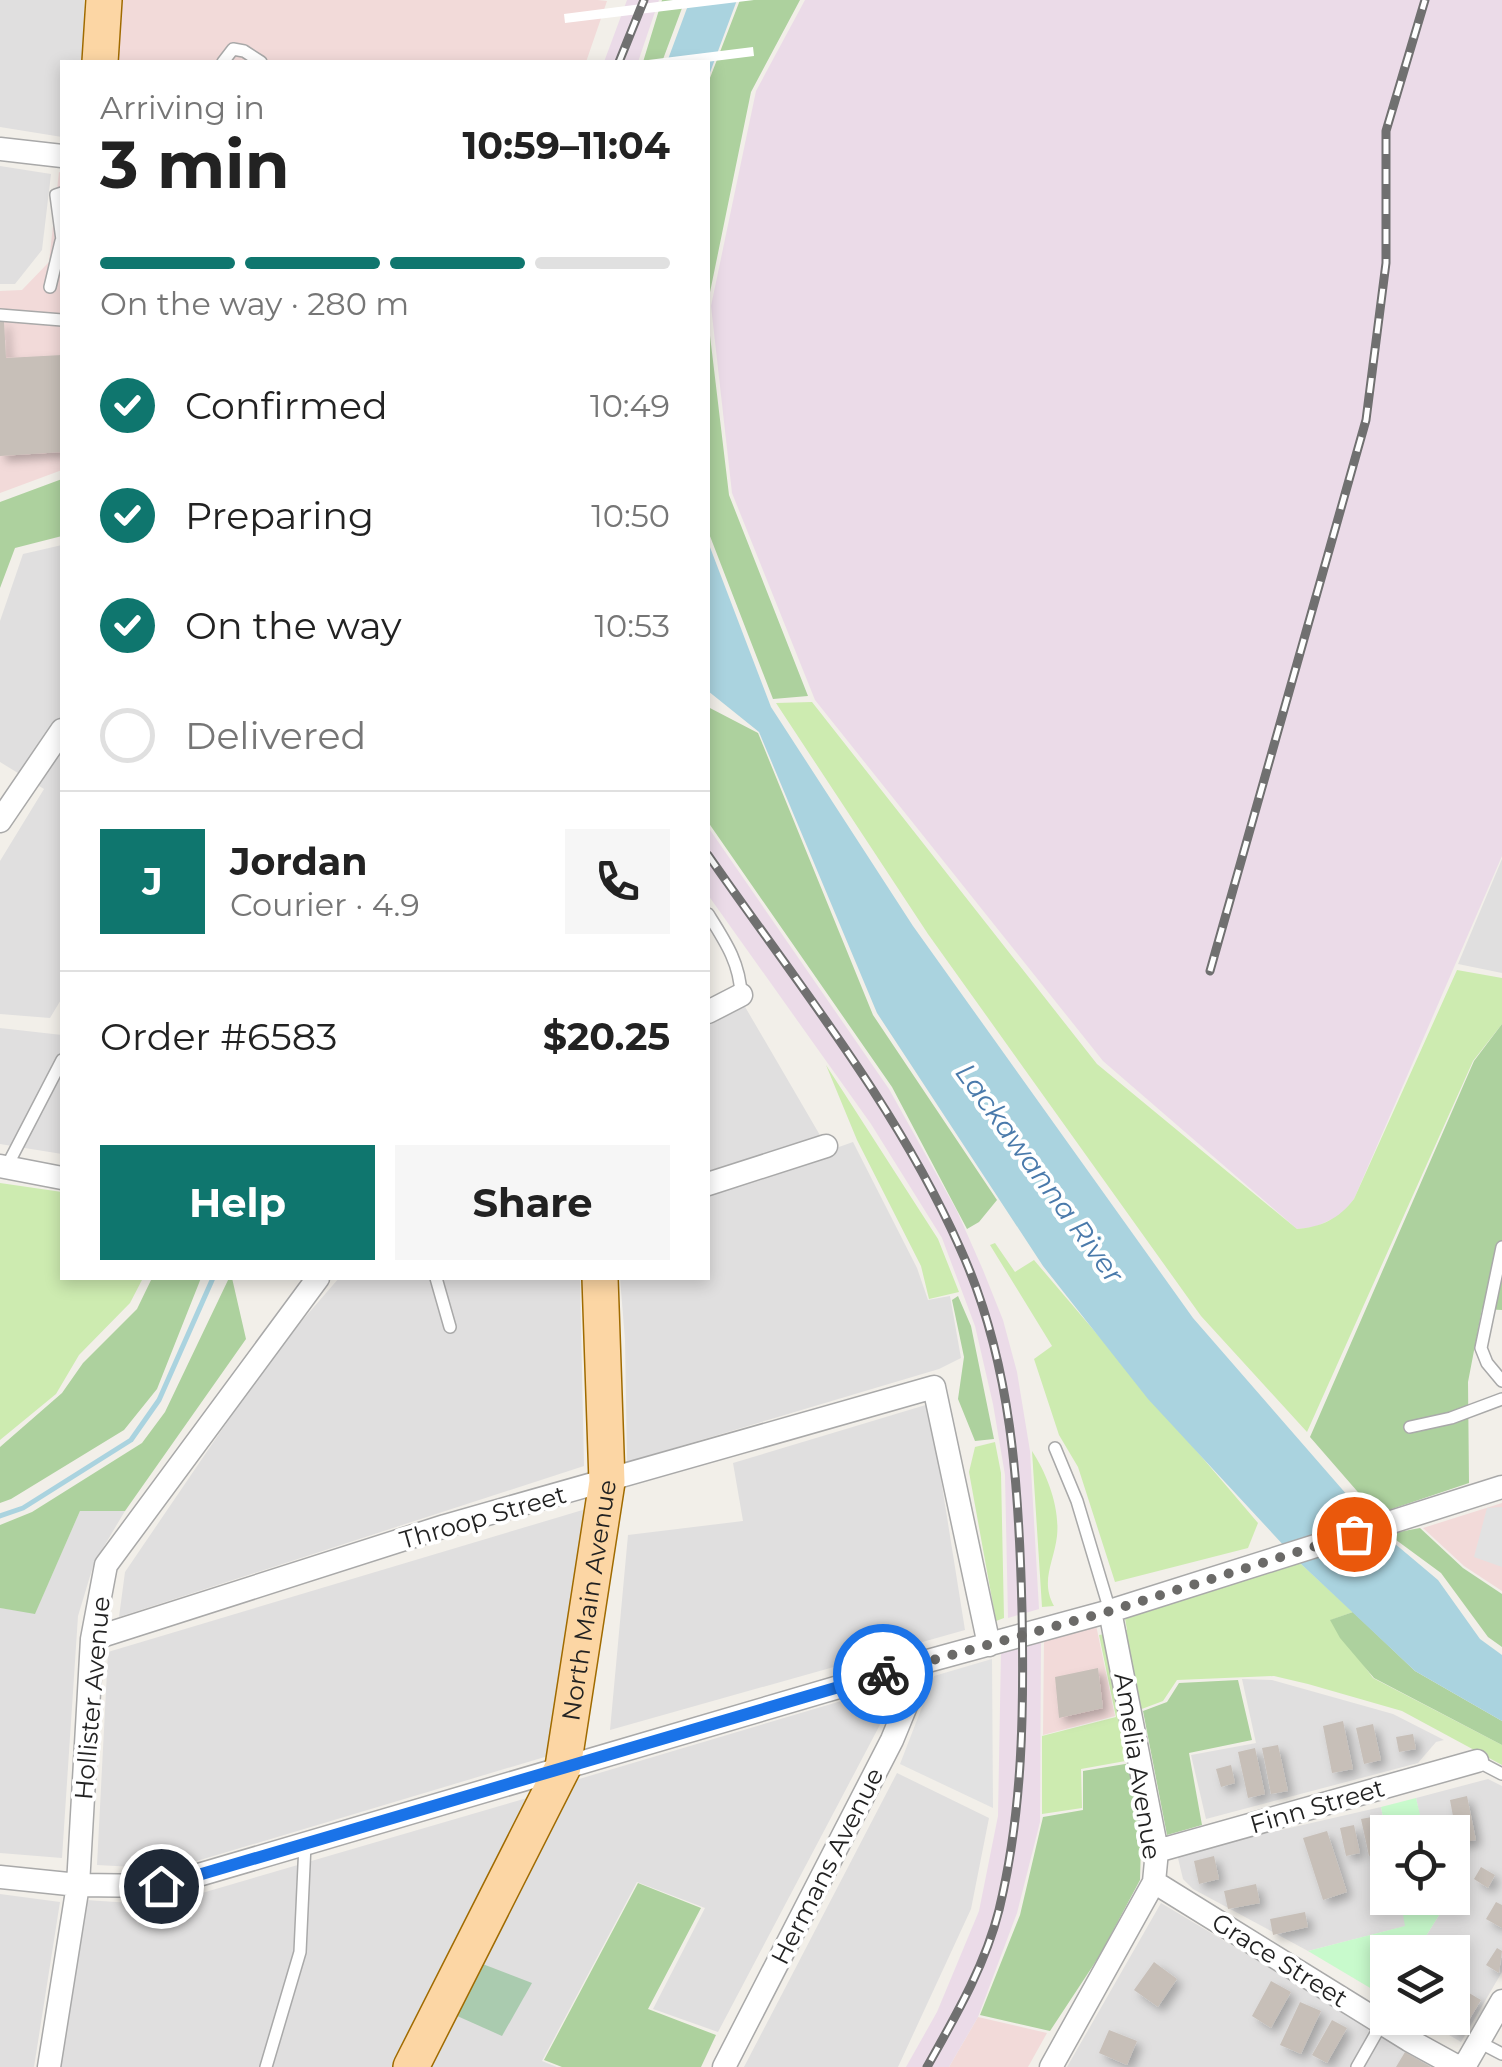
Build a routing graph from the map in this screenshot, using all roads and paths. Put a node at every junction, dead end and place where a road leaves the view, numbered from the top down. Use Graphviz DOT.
graph roads {
  1 [pos="104,0"];
  2 [pos="100,60"];
  3 [pos="225,60"];
  4 [pos="259,60"];
  5 [pos="0,149"];
  6 [pos="60,156"];
  7 [pos="60,194"];
  8 [pos="60,225"];
  9 [pos="60,248"];
  10 [pos="50,287"];
  11 [pos="0,315"];
  12 [pos="60,320"];
  13 [pos="60,732"];
  14 [pos="7,792"];
  15 [pos="0,820"];
  16 [pos="710,917"];
  17 [pos="741,996"];
  18 [pos="710,1011"];
  19 [pos="60,1064"];
  20 [pos="826,1146"];
  21 [pos="4,1166"];
  22 [pos="60,1178"];
  23 [pos="710,1183"];
  24 [pos="1502,1247"];
  25 [pos="317,1280"];
  26 [pos="437,1280"];
  27 [pos="600,1280"];
  28 [pos="450,1327"];
  29 [pos="1502,1381"];
  30 [pos="1502,1399"];
  31 [pos="1410,1427"];
  32 [pos="1055,1448"];
  33 [pos="606,1482"];
  34 [pos="1502,1487"];
  35 [pos="1110,1611"];
  36 [pos="92,1639"];
  37 [pos="989,1644"];
  38 [pos="924,1662"];
  39 [pos="1477,1761"];
  40 [pos="563,1768"];
  41 [pos="1502,1774"];
  42 [pos="305,1844"];
  43 [pos="1157,1851"];
  44 [pos="0,1876"];
  45 [pos="1154,1882"];
  46 [pos="78,1884"];
  47 [pos="1502,2001"];
  48 [pos="1370,2016"];
  49 [pos="1375,2035"];
  50 [pos="1404,2035"];
  51 [pos="1479,2042"];
  52 [pos="1502,2054"];
  53 [pos="49,2067"];
  54 [pos="266,2067"];
  55 [pos="412,2067"];
  56 [pos="724,2067"];
  57 [pos="1051,2067"];
  58 [pos="1357,2067"];
  59 [pos="1461,2067"];
  1 -- 2 [label="main road"];
  3 -- 4 [label="lane"];
  5 -- 6 [label="street"];
  7 -- 8 [label="lane"];
  9 -- 10 [label="lane"];
  11 -- 12 [label="lane"];
  13 -- 14 [label="street"];
  14 -- 15 [label="street"];
  16 -- 17 [label="lane"];
  17 -- 18 [label="street"];
  19 -- 21 [label="lane"];
  20 -- 23 [label="street"];
  21 -- 22 [label="street"];
  24 -- 29 [label="lane"];
  25 -- 36 [label="street, Hollister Avenue"];
  26 -- 28 [label="lane"];
  27 -- 33 [label="main road, North Main Avenue"];
  30 -- 31 [label="lane"];
  32 -- 35 [label="lane, Amelia Avenue"];
  33 -- 36 [label="street, Throop Street"];
  33 -- 37 [label="street, Throop Street"];
  33 -- 40 [label="main road, North Main Avenue"];
  34 -- 35 [label="street"];
  35 -- 37 [label="street"];
  35 -- 43 [label="street, Amelia Avenue"];
  36 -- 46 [label="street, Hollister Avenue"];
  37 -- 38 [label="street"];
  38 -- 40 [label="street"];
  38 -- 56 [label="street, Hermans Avenue"];
  39 -- 41 [label="lane"];
  39 -- 43 [label="street, Finn Street"];
  40 -- 42 [label="street"];
  40 -- 55 [label="main road, North Main Avenue"];
  42 -- 46 [label="street"];
  42 -- 54 [label="lane"];
  43 -- 45 [label="street, Amelia Avenue"];
  44 -- 46 [label="street"];
  45 -- 48 [label="street, Grace Street"];
  45 -- 57 [label="street, Amelia Avenue"];
  46 -- 53 [label="street, Hollister Avenue"];
  47 -- 51 [label="street"];
  49 -- 58 [label="lane"];
  50 -- 59 [label="street, Grace Street"];
  51 -- 52 [label="lane"];
  51 -- 59 [label="street"];
}
